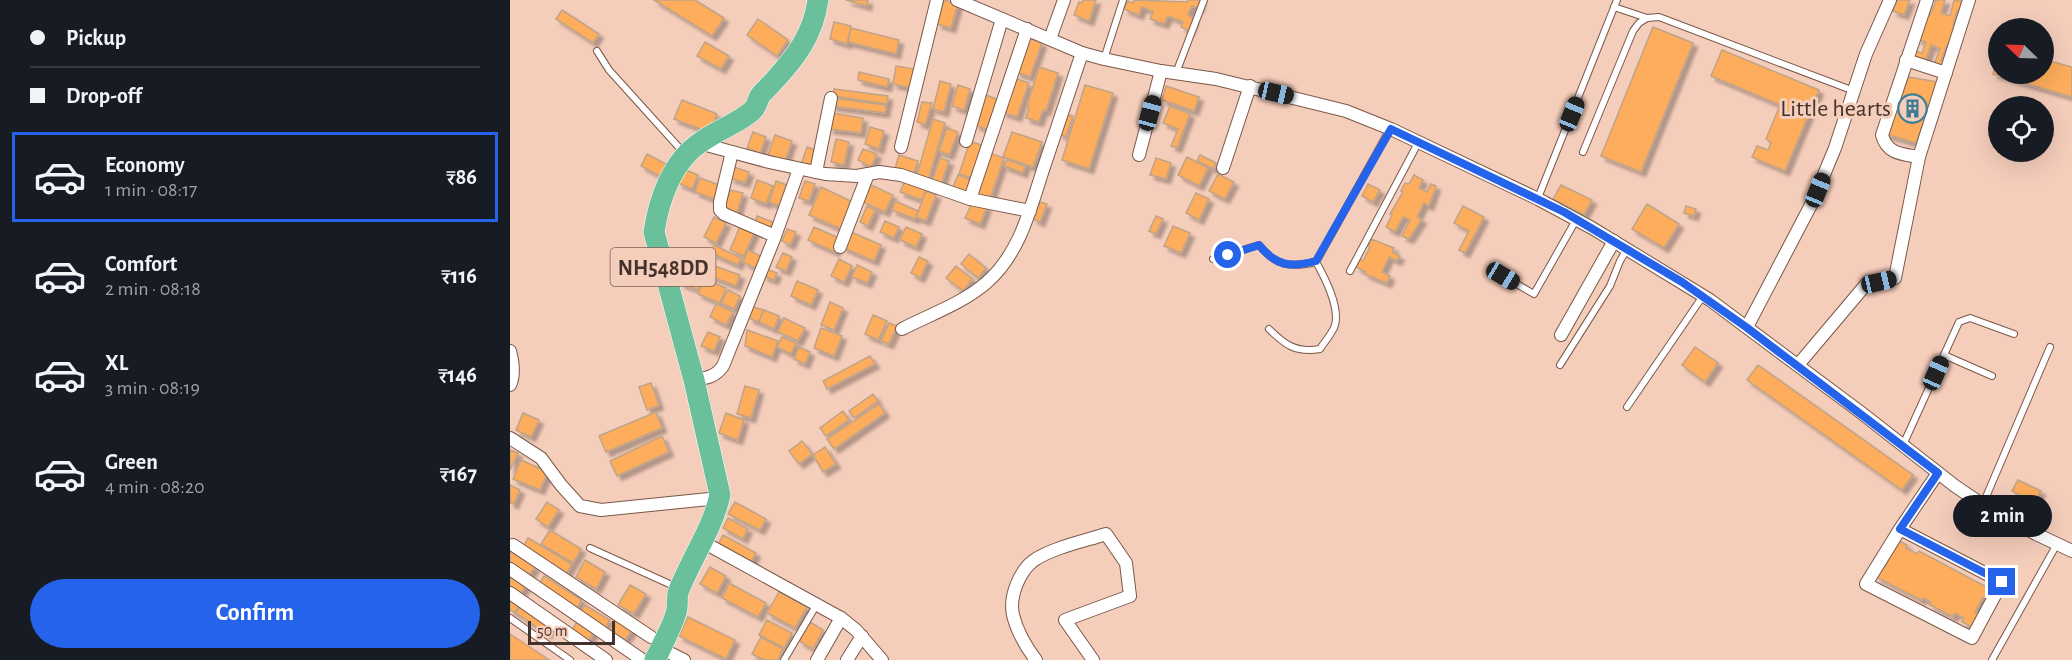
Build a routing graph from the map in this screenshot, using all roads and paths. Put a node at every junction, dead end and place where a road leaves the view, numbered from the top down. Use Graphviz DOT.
graph roads {
  1 [pos="818,0"];
  2 [pos="832,0"];
  3 [pos="937,0"];
  4 [pos="957,0"];
  5 [pos="1064,0"];
  6 [pos="1124,0"];
  7 [pos="1204,0"];
  8 [pos="1927,0"];
  9 [pos="1969,0"];
  10 [pos="1887,1"];
  11 [pos="1615,3"];
  12 [pos="1647,18"];
  13 [pos="1002,19"];
  14 [pos="1027,29"];
  15 [pos="1050,39"];
  16 [pos="597,51"];
  17 [pos="1082,53"];
  18 [pos="1104,59"];
  19 [pos="1906,60"];
  20 [pos="1161,71"];
  21 [pos="1946,73"];
  22 [pos="1176,74"];
  23 [pos="1250,86"];
  24 [pos="1854,91"];
  25 [pos="831,98"];
  26 [pos="755,109"];
  27 [pos="1391,129"];
  28 [pos="966,141"];
  29 [pos="1419,143"];
  30 [pos="901,147"];
  31 [pos="693,149"];
  32 [pos="732,152"];
  33 [pos="1583,152"];
  34 [pos="1138,155"];
  35 [pos="1919,157"];
  36 [pos="1223,168"];
  37 [pos="799,169"];
  38 [pos="816,172"];
  39 [pos="868,174"];
  40 [pos="970,199"];
  41 [pos="1538,199"];
  42 [pos="1030,211"];
  43 [pos="1576,219"];
  44 [pos="775,236"];
  45 [pos="1614,241"];
  46 [pos="840,247"];
  47 [pos="1627,249"];
  48 [pos="1213,259"];
  49 [pos="1316,261"];
  50 [pos="1350,271"];
  51 [pos="1503,276"];
  52 [pos="1703,296"];
  53 [pos="1746,327"];
  54 [pos="902,329"];
  55 [pos="1269,329"];
  56 [pos="2014,334"];
  57 [pos="1561,335"];
  58 [pos="2050,347"];
  59 [pos="510,351"];
  60 [pos="1944,355"];
  61 [pos="1560,365"];
  62 [pos="1798,365"];
  63 [pos="1992,376"];
  64 [pos="694,380"];
  65 [pos="510,385"];
  66 [pos="1627,407"];
  67 [pos="510,438"];
  68 [pos="1903,446"];
  69 [pos="1938,473"];
  70 [pos="717,482"];
  71 [pos="1983,505"];
  72 [pos="1900,529"];
  73 [pos="703,542"];
  74 [pos="2057,544"];
  75 [pos="513,545"];
  76 [pos="590,548"];
  77 [pos="2072,549"];
  78 [pos="510,569"];
  79 [pos="510,593"];
  80 [pos="677,593"];
  81 [pos="817,604"];
  82 [pos="510,618"];
  83 [pos="841,618"];
  84 [pos="862,636"];
  85 [pos="655,648"];
  86 [pos="570,660"];
  87 [pos="606,660"];
  88 [pos="641,660"];
  89 [pos="684,660"];
  90 [pos="784,660"];
  91 [pos="817,660"];
  92 [pos="847,660"];
  93 [pos="882,660"];
  94 [pos="1036,660"];
  95 [pos="1093,660"];
  96 [pos="1992,660"];
  1 -- 26 [label="highway, NH548DD"];
  2 -- 26 [label="highway, NH548DD"];
  3 -- 30 [label="street"];
  4 -- 13 [label="street"];
  5 -- 15 [label="street"];
  6 -- 18 [label="lane"];
  7 -- 22 [label="lane"];
  8 -- 19 [label="street"];
  9 -- 21 [label="street"];
  10 -- 24 [label="street"];
  11 -- 12 [label="lane"];
  11 -- 41 [label="lane"];
  12 -- 24 [label="lane"];
  12 -- 33 [label="lane"];
  13 -- 14 [label="street"];
  13 -- 28 [label="street"];
  14 -- 15 [label="street"];
  14 -- 40 [label="street"];
  15 -- 17 [label="street"];
  16 -- 31 [label="lane"];
  17 -- 18 [label="street"];
  17 -- 42 [label="street"];
  18 -- 20 [label="street"];
  19 -- 21 [label="street"];
  19 -- 35 [label="street"];
  20 -- 22 [label="street"];
  20 -- 34 [label="street"];
  21 -- 35 [label="street"];
  22 -- 23 [label="street"];
  23 -- 27 [label="street"];
  23 -- 36 [label="street"];
  24 -- 53 [label="street"];
  25 -- 38 [label="street"];
  26 -- 31 [label="highway, NH548DD"];
  27 -- 29 [label="street"];
  27 -- 49 [label="lane"];
  29 -- 41 [label="street"];
  29 -- 50 [label="lane"];
  31 -- 32 [label="street"];
  31 -- 64 [label="highway, NH548DD"];
  32 -- 37 [label="street"];
  32 -- 44 [label="street"];
  35 -- 62 [label="street"];
  37 -- 38 [label="street"];
  37 -- 44 [label="street"];
  38 -- 39 [label="street"];
  39 -- 40 [label="street"];
  39 -- 46 [label="street"];
  40 -- 42 [label="street"];
  41 -- 43 [label="street"];
  42 -- 54 [label="street"];
  43 -- 45 [label="street"];
  43 -- 51 [label="lane"];
  44 -- 64 [label="street"];
  45 -- 47 [label="street"];
  45 -- 57 [label="street"];
  47 -- 52 [label="street"];
  47 -- 61 [label="lane"];
  48 -- 49 [label="lane"];
  49 -- 55 [label="lane"];
  52 -- 53 [label="street"];
  52 -- 66 [label="lane"];
  53 -- 62 [label="street"];
  56 -- 60 [label="lane"];
  58 -- 71 [label="lane"];
  59 -- 65 [label="street"];
  60 -- 63 [label="lane"];
  60 -- 68 [label="lane"];
  62 -- 68 [label="street"];
  64 -- 70 [label="highway, NH548DD"];
  67 -- 70 [label="street"];
  68 -- 69 [label="street"];
  69 -- 71 [label="street"];
  69 -- 72 [label="street"];
  70 -- 73 [label="highway"];
  71 -- 74 [label="street"];
  72 -- 72 [label="street"];
  73 -- 80 [label="highway"];
  73 -- 81 [label="street"];
  74 -- 77 [label="street"];
  74 -- 96 [label="lane"];
  75 -- 85 [label="street"];
  76 -- 80 [label="lane"];
  78 -- 88 [label="street"];
  79 -- 87 [label="street"];
  80 -- 85 [label="highway"];
  81 -- 83 [label="street"];
  81 -- 90 [label="lane"];
  82 -- 86 [label="lane"];
  83 -- 84 [label="street"];
  83 -- 91 [label="street"];
  84 -- 92 [label="street"];
  84 -- 93 [label="street"];
  85 -- 88 [label="highway"];
  85 -- 89 [label="street"];
  94 -- 95 [label="street"];
}
